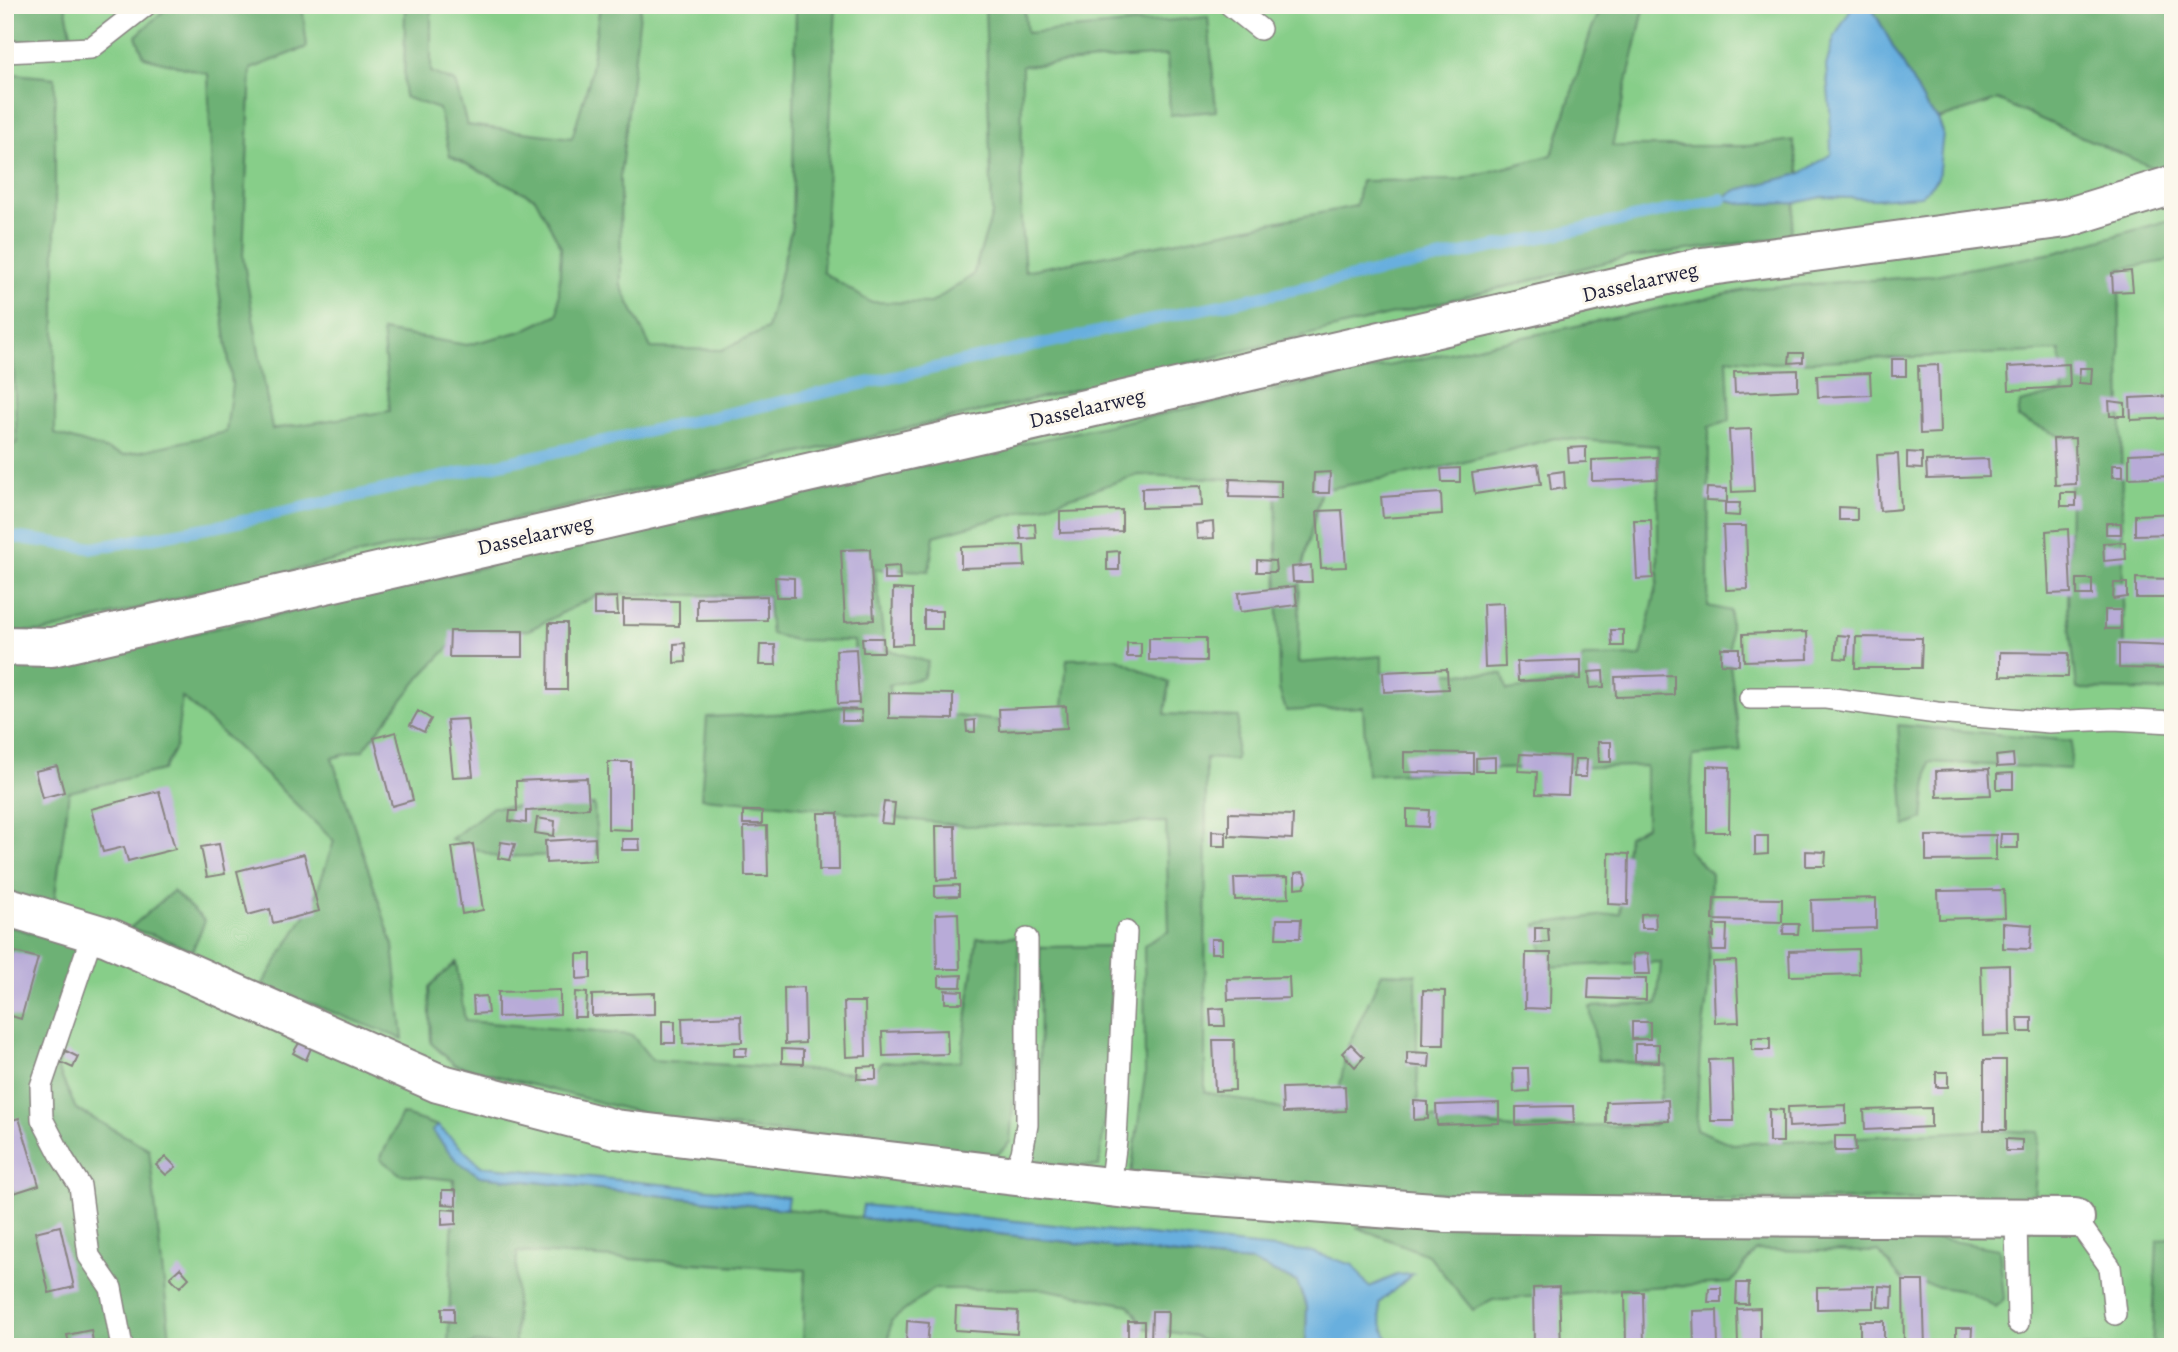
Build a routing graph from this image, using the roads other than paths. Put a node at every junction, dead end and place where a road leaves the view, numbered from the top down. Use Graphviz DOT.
graph roads {
  1 [pos="146,5"];
  2 [pos="1230,5"];
  3 [pos="1260,29"];
  4 [pos="5,52"];
  5 [pos="2173,185"];
  6 [pos="5,646"];
  7 [pos="1750,698"];
  8 [pos="2173,722"];
  9 [pos="5,906"];
  10 [pos="93,932"];
  11 [pos="1126,932"];
  12 [pos="1027,939"];
  13 [pos="1013,1175"];
  14 [pos="1110,1187"];
  15 [pos="2016,1217"];
  16 [pos="2075,1218"];
  17 [pos="2115,1314"];
  18 [pos="2018,1323"];
  19 [pos="122,1347"];
  1 -- 4 [label="lane"];
  2 -- 3 [label="lane"];
  5 -- 6 [label="street, Dasselaarweg"];
  7 -- 8 [label="lane"];
  9 -- 10 [label="street"];
  10 -- 13 [label="street"];
  10 -- 19 [label="lane"];
  11 -- 14 [label="lane"];
  12 -- 13 [label="lane"];
  13 -- 14 [label="street"];
  14 -- 15 [label="street"];
  15 -- 16 [label="street"];
  15 -- 18 [label="lane"];
  16 -- 17 [label="lane"];
}
